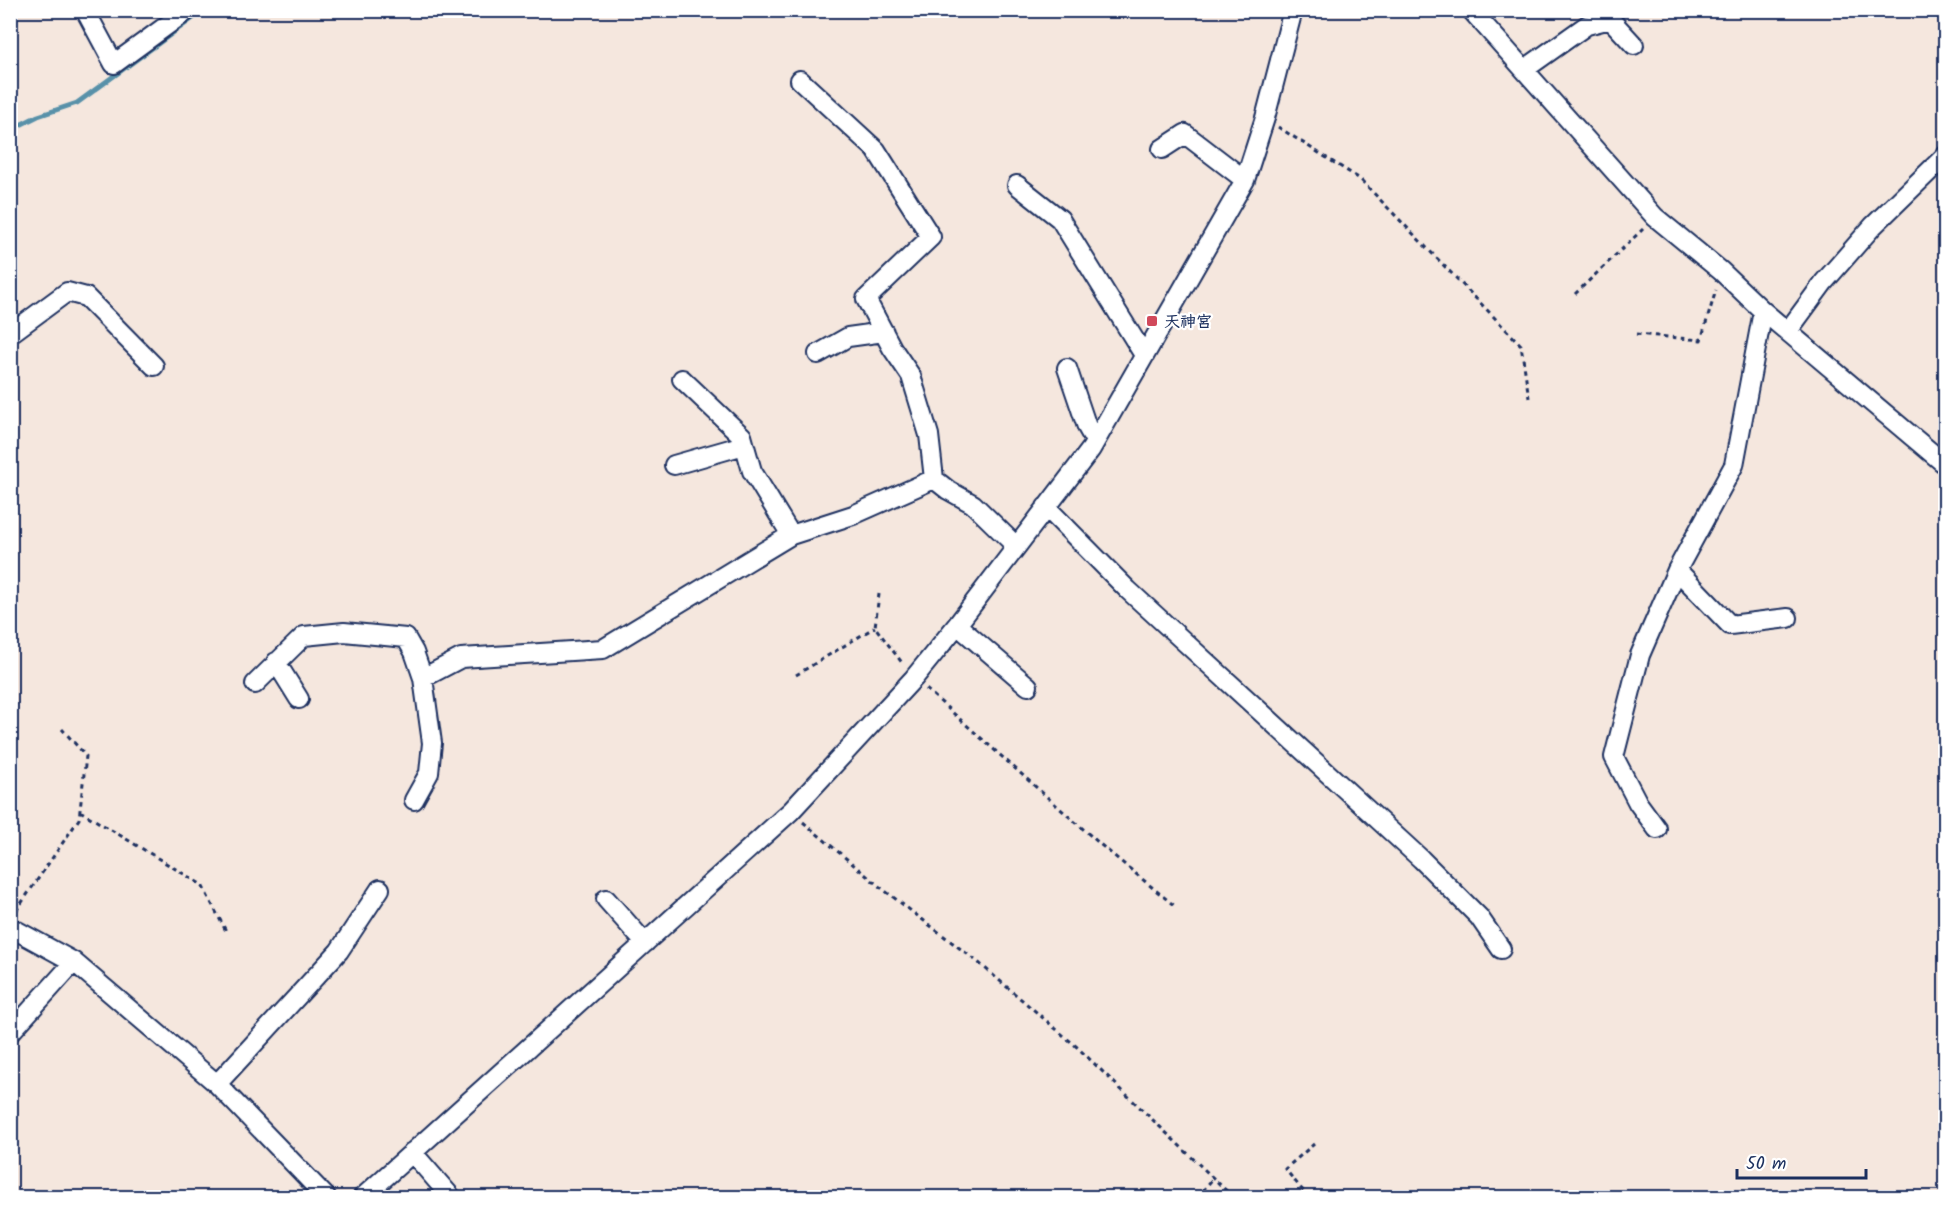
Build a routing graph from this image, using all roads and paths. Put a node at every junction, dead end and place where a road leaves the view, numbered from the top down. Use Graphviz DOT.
graph roads {
  1 [pos="85,10"];
  2 [pos="188,10"];
  3 [pos="1471,10"];
  4 [pos="1293,11"];
  5 [pos="1634,45"];
  6 [pos="1525,69"];
  7 [pos="800,80"];
  8 [pos="1266,118"];
  9 [pos="1162,149"];
  10 [pos="1946,154"];
  11 [pos="1245,180"];
  12 [pos="1017,185"];
  13 [pos="1655,217"];
  14 [pos="1721,272"];
  15 [pos="1575,294"];
  16 [pos="1763,311"];
  17 [pos="1788,331"];
  18 [pos="884,332"];
  19 [pos="10,334"];
  20 [pos="1636,334"];
  21 [pos="818,354"];
  22 [pos="1144,355"];
  23 [pos="154,366"];
  24 [pos="1066,368"];
  25 [pos="682,379"];
  26 [pos="1529,398"];
  27 [pos="1095,441"];
  28 [pos="744,445"];
  29 [pos="674,465"];
  30 [pos="1946,465"];
  31 [pos="934,479"];
  32 [pos="1046,507"];
  33 [pos="791,535"];
  34 [pos="1016,546"];
  35 [pos="1677,570"];
  36 [pos="879,594"];
  37 [pos="1788,618"];
  38 [pos="957,625"];
  39 [pos="875,627"];
  40 [pos="276,662"];
  41 [pos="796,675"];
  42 [pos="423,678"];
  43 [pos="914,678"];
  44 [pos="255,684"];
  45 [pos="1028,686"];
  46 [pos="299,699"];
  47 [pos="62,729"];
  48 [pos="414,800"];
  49 [pos="80,811"];
  50 [pos="791,811"];
  51 [pos="1657,829"];
  52 [pos="380,889"];
  53 [pos="606,899"];
  54 [pos="1176,907"];
  55 [pos="10,919"];
  56 [pos="10,927"];
  57 [pos="227,933"];
  58 [pos="645,943"];
  59 [pos="1501,949"];
  60 [pos="74,962"];
  61 [pos="10,1032"];
  62 [pos="217,1084"];
  63 [pos="1314,1144"];
  64 [pos="412,1152"];
  65 [pos="1214,1177"];
  66 [pos="327,1197"];
  67 [pos="362,1197"];
  68 [pos="452,1197"];
  69 [pos="1197,1197"];
  70 [pos="1234,1197"];
  71 [pos="1309,1197"];
  1 -- 2 [label="street"];
  3 -- 6 [label="street"];
  4 -- 8 [label="street"];
  5 -- 6 [label="street"];
  6 -- 13 [label="street"];
  7 -- 18 [label="street"];
  8 -- 11 [label="street"];
  8 -- 26 [label="path"];
  9 -- 11 [label="street"];
  10 -- 17 [label="street"];
  11 -- 22 [label="street"];
  12 -- 22 [label="street"];
  13 -- 14 [label="street"];
  13 -- 15 [label="path"];
  14 -- 16 [label="street"];
  14 -- 20 [label="path"];
  16 -- 17 [label="street"];
  16 -- 35 [label="street"];
  17 -- 30 [label="street"];
  18 -- 21 [label="street"];
  18 -- 31 [label="street"];
  19 -- 23 [label="street"];
  22 -- 27 [label="street"];
  24 -- 27 [label="street"];
  25 -- 28 [label="street"];
  27 -- 32 [label="street"];
  28 -- 29 [label="street"];
  28 -- 33 [label="street"];
  31 -- 33 [label="street"];
  31 -- 34 [label="street"];
  32 -- 34 [label="street"];
  32 -- 59 [label="street"];
  33 -- 42 [label="street"];
  34 -- 38 [label="street"];
  35 -- 37 [label="street"];
  35 -- 51 [label="street"];
  36 -- 39 [label="path"];
  38 -- 43 [label="street"];
  38 -- 45 [label="street"];
  39 -- 41 [label="path"];
  39 -- 43 [label="path"];
  40 -- 42 [label="street"];
  40 -- 44 [label="street"];
  40 -- 46 [label="street"];
  42 -- 48 [label="street"];
  43 -- 50 [label="street"];
  43 -- 54 [label="path"];
  47 -- 49 [label="path"];
  49 -- 55 [label="path"];
  49 -- 57 [label="path"];
  50 -- 58 [label="street"];
  50 -- 65 [label="path"];
  52 -- 62 [label="street"];
  53 -- 58 [label="street"];
  56 -- 60 [label="street"];
  58 -- 64 [label="street"];
  60 -- 61 [label="street"];
  60 -- 62 [label="street"];
  62 -- 66 [label="street"];
  63 -- 71 [label="path"];
  64 -- 67 [label="street"];
  64 -- 68 [label="street"];
  65 -- 69 [label="path"];
  65 -- 70 [label="path"];
}
